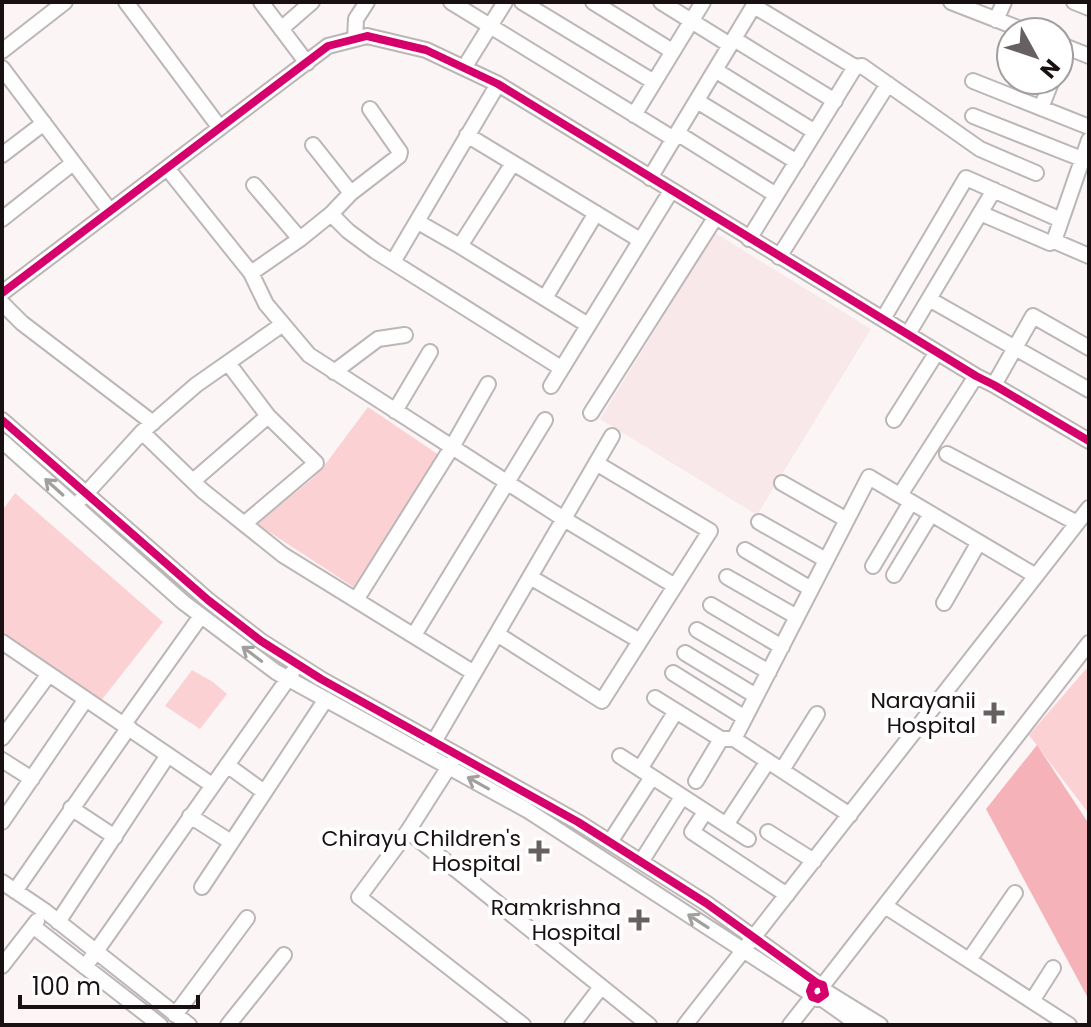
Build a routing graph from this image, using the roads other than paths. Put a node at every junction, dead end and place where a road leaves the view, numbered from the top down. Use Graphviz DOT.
graph roads {
  1 [pos="65,2"];
  2 [pos="126,2"];
  3 [pos="261,2"];
  4 [pos="312,2"];
  5 [pos="367,2"];
  6 [pos="451,2"];
  7 [pos="505,2"];
  8 [pos="522,2"];
  9 [pos="593,2"];
  10 [pos="661,2"];
  11 [pos="703,2"];
  12 [pos="951,2"];
  13 [pos="1074,2"];
  14 [pos="750,5"];
  15 [pos="1089,8"];
  16 [pos="995,20"];
  17 [pos="691,21"];
  18 [pos="489,26"];
  19 [pos="281,29"];
  20 [pos="355,39"];
  21 [pos="732,42"];
  22 [pos="4,46"];
  23 [pos="672,51"];
  24 [pos="307,63"];
  25 [pos="855,67"];
  26 [pos="2,68"];
  27 [pos="464,68"];
  28 [pos="715,70"];
  29 [pos="973,81"];
  30 [pos="654,82"];
  31 [pos="498,84"];
  32 [pos="888,84"];
  33 [pos="995,85"];
  34 [pos="1023,96"];
  35 [pos="1046,96"];
  36 [pos="697,101"];
  37 [pos="835,101"];
  38 [pos="1041,108"];
  39 [pos="370,109"];
  40 [pos="634,115"];
  41 [pos="973,116"];
  42 [pos="44,123"];
  43 [pos="1089,127"];
  44 [pos="220,128"];
  45 [pos="815,132"];
  46 [pos="467,135"];
  47 [pos="675,136"];
  48 [pos="1089,140"];
  49 [pos="313,145"];
  50 [pos="2,155"];
  51 [pos="1082,159"];
  52 [pos="797,162"];
  53 [pos="73,163"];
  54 [pos="513,163"];
  55 [pos="167,168"];
  56 [pos="1036,173"];
  57 [pos="650,178"];
  58 [pos="254,185"];
  59 [pos="994,190"];
  60 [pos="671,191"];
  61 [pos="351,193"];
  62 [pos="776,195"];
  63 [pos="110,211"];
  64 [pos="596,213"];
  65 [pos="980,213"];
  66 [pos="331,214"];
  67 [pos="715,218"];
  68 [pos="2,219"];
  69 [pos="1061,220"];
  70 [pos="418,222"];
  71 [pos="300,239"];
  72 [pos="749,239"];
  73 [pos="640,240"];
  74 [pos="1054,241"];
  75 [pos="460,246"];
  76 [pos="1089,256"];
  77 [pos="779,257"];
  78 [pos="393,262"];
  79 [pos="251,273"];
  80 [pos="2,293"];
  81 [pos="545,298"];
  82 [pos="929,299"];
  83 [pos="2,303"];
  84 [pos="883,319"];
  85 [pos="283,324"];
  86 [pos="588,325"];
  87 [pos="908,334"];
  88 [pos="405,335"];
  89 [pos="1015,348"];
  90 [pos="1089,348"];
  91 [pos="430,352"];
  92 [pos="937,352"];
  93 [pos="228,363"];
  94 [pos="561,368"];
  95 [pos="334,372"];
  96 [pos="976,376"];
  97 [pos="488,384"];
  98 [pos="994,385"];
  99 [pos="551,386"];
  100 [pos="1089,390"];
  101 [pos="395,411"];
  102 [pos="591,413"];
  103 [pos="268,416"];
  104 [pos="2,420"];
  105 [pos="545,420"];
  106 [pos="894,420"];
  107 [pos="147,427"];
  108 [pos="612,436"];
  109 [pos="2,441"];
  110 [pos="1089,441"];
  111 [pos="452,447"];
  112 [pos="947,454"];
  113 [pos="596,463"];
  114 [pos="193,481"];
  115 [pos="508,483"];
  116 [pos="782,483"];
  117 [pos="86,494"];
  118 [pos="905,498"];
  119 [pos="75,506"];
  120 [pos="1089,508"];
  121 [pos="931,514"];
  122 [pos="564,519"];
  123 [pos="847,520"];
  124 [pos="759,522"];
  125 [pos="1077,523"];
  126 [pos="244,524"];
  127 [pos="979,542"];
  128 [pos="745,550"];
  129 [pos="826,560"];
  130 [pos="873,566"];
  131 [pos="894,575"];
  132 [pos="1036,576"];
  133 [pos="530,577"];
  134 [pos="727,577"];
  135 [pos="675,586"];
  136 [pos="811,589"];
  137 [pos="356,600"];
  138 [pos="944,603"];
  139 [pos="711,605"];
  140 [pos="201,616"];
  141 [pos="797,617"];
  142 [pos="697,630"];
  143 [pos="497,634"];
  144 [pos="414,635"];
  145 [pos="640,641"];
  146 [pos="2,642"];
  147 [pos="1089,643"];
  148 [pos="782,647"];
  149 [pos="685,653"];
  150 [pos="298,664"];
  151 [pos="769,672"];
  152 [pos="474,673"];
  153 [pos="673,673"];
  154 [pos="49,674"];
  155 [pos="288,678"];
  156 [pos="756,696"];
  157 [pos="655,698"];
  158 [pos="86,699"];
  159 [pos="326,699"];
  160 [pos="676,711"];
  161 [pos="817,714"];
  162 [pos="745,718"];
  163 [pos="127,726"];
  164 [pos="2,738"];
  165 [pos="728,739"];
  166 [pos="434,741"];
  167 [pos="457,754"];
  168 [pos="168,755"];
  169 [pos="426,755"];
  170 [pos="620,756"];
  171 [pos="2,760"];
  172 [pos="768,761"];
  173 [pos="227,765"];
  174 [pos="449,767"];
  175 [pos="782,770"];
  176 [pos="646,773"];
  177 [pos="32,779"];
  178 [pos="696,781"];
  179 [pos="212,785"];
  180 [pos="264,792"];
  181 [pos="682,797"];
  182 [pos="71,808"];
  183 [pos="705,812"];
  184 [pos="850,815"];
  185 [pos="190,816"];
  186 [pos="2,822"];
  187 [pos="726,825"];
  188 [pos="408,831"];
  189 [pos="768,832"];
  190 [pos="115,837"];
  191 [pos="748,839"];
  192 [pos="231,842"];
  193 [pos="610,842"];
  194 [pos="814,861"];
  195 [pos="641,862"];
  196 [pos="8,887"];
  197 [pos="202,887"];
  198 [pos="1015,893"];
  199 [pos="787,895"];
  200 [pos="885,906"];
  201 [pos="45,911"];
  202 [pos="247,918"];
  203 [pos="58,922"];
  204 [pos="34,927"];
  205 [pos="753,937"];
  206 [pos="743,950"];
  207 [pos="95,951"];
  208 [pos="284,955"];
  209 [pos="969,960"];
  210 [pos="2,966"];
  211 [pos="85,967"];
  212 [pos="1053,968"];
  213 [pos="601,987"];
  214 [pos="818,992"];
  215 [pos="1032,1001"];
  216 [pos="175,1015"];
  217 [pos="160,1025"];
  218 [pos="189,1025"];
  219 [pos="228,1025"];
  220 [pos="523,1025"];
  221 [pos="572,1025"];
  222 [pos="649,1025"];
  223 [pos="685,1025"];
  224 [pos="790,1025"];
  225 [pos="859,1025"];
  226 [pos="880,1025"];
  227 [pos="1069,1025"];
  1 -- 22 [label="street"];
  2 -- 44 [label="street"];
  3 -- 19 [label="street"];
  4 -- 19 [label="street"];
  5 -- 20 [label="street"];
  6 -- 18 [label="street"];
  7 -- 18 [label="street"];
  8 -- 30 [label="street"];
  9 -- 23 [label="street"];
  10 -- 17 [label="street"];
  11 -- 17 [label="street"];
  12 -- 16 [label="street"];
  13 -- 15 [label="street"];
  14 -- 21 [label="street"];
  14 -- 25 [label="street"];
  17 -- 21 [label="street"];
  17 -- 23 [label="street"];
  18 -- 27 [label="street"];
  18 -- 40 [label="street"];
  19 -- 24 [label="street"];
  20 -- 24 [label="street"];
  20 -- 27 [label="street"];
  21 -- 28 [label="street"];
  21 -- 37 [label="street"];
  23 -- 30 [label="street"];
  24 -- 44 [label="street"];
  25 -- 32 [label="street"];
  25 -- 37 [label="street"];
  26 -- 42 [label="street"];
  27 -- 31 [label="street"];
  28 -- 36 [label="street"];
  28 -- 45 [label="street"];
  29 -- 33 [label="street"];
  30 -- 40 [label="street"];
  31 -- 46 [label="street"];
  31 -- 57 [label="street"];
  32 -- 56 [label="street"];
  32 -- 77 [label="street"];
  34 -- 38 [label="street"];
  35 -- 38 [label="street"];
  36 -- 47 [label="street"];
  36 -- 52 [label="street"];
  37 -- 45 [label="street"];
  38 -- 43 [label="street"];
  39 -- 61 [label="street"];
  40 -- 47 [label="street"];
  41 -- 51 [label="street"];
  42 -- 50 [label="street"];
  42 -- 53 [label="street"];
  44 -- 55 [label="street"];
  45 -- 52 [label="street"];
  46 -- 54 [label="street"];
  46 -- 70 [label="street"];
  47 -- 57 [label="street"];
  47 -- 62 [label="street"];
  48 -- 51 [label="street"];
  49 -- 61 [label="street"];
  51 -- 69 [label="street"];
  52 -- 62 [label="street"];
  53 -- 63 [label="street"];
  53 -- 68 [label="street"];
  54 -- 64 [label="street"];
  54 -- 75 [label="street"];
  55 -- 63 [label="street"];
  55 -- 79 [label="street"];
  57 -- 60 [label="street"];
  58 -- 71 [label="street"];
  59 -- 65 [label="street"];
  59 -- 69 [label="street"];
  59 -- 84 [label="street"];
  60 -- 67 [label="street"];
  60 -- 73 [label="street"];
  61 -- 66 [label="street"];
  62 -- 72 [label="street"];
  63 -- 80 [label="street"];
  64 -- 73 [label="street"];
  64 -- 81 [label="street"];
  65 -- 74 [label="street"];
  65 -- 82 [label="street"];
  66 -- 71 [label="street"];
  66 -- 78 [label="street"];
  67 -- 72 [label="street"];
  67 -- 102 [label="street"];
  69 -- 74 [label="street"];
  70 -- 75 [label="street"];
  70 -- 78 [label="street"];
  71 -- 79 [label="street"];
  72 -- 77 [label="street"];
  73 -- 86 [label="street"];
  74 -- 76 [label="street"];
  75 -- 81 [label="street"];
  77 -- 84 [label="street"];
  78 -- 94 [label="street"];
  79 -- 85 [label="street"];
  81 -- 86 [label="street"];
  82 -- 87 [label="street"];
  82 -- 89 [label="street"];
  83 -- 107 [label="street"];
  84 -- 87 [label="street"];
  85 -- 93 [label="street"];
  85 -- 95 [label="street"];
  86 -- 94 [label="street"];
  87 -- 92 [label="street"];
  88 -- 95 [label="street"];
  89 -- 90 [label="street"];
  89 -- 98 [label="street"];
  89 -- 100 [label="street"];
  91 -- 101 [label="street"];
  92 -- 96 [label="street"];
  92 -- 106 [label="street"];
  93 -- 103 [label="street"];
  93 -- 107 [label="street"];
  94 -- 99 [label="street"];
  95 -- 101 [label="street"];
  96 -- 98 [label="street"];
  96 -- 118 [label="street"];
  97 -- 111 [label="street"];
  98 -- 110 [label="street"];
  101 -- 111 [label="street"];
  103 -- 114 [label="street"];
  103 -- 126 [label="street"];
  104 -- 117 [label="street"];
  105 -- 115 [label="street"];
  107 -- 114 [label="street"];
  107 -- 117 [label="street"];
  108 -- 113 [label="street"];
  119 -- 109 [label="street, one-way"];
  111 -- 115 [label="street"];
  111 -- 137 [label="street"];
  112 -- 125 [label="street"];
  113 -- 122 [label="street"];
  113 -- 135 [label="street"];
  114 -- 126 [label="street"];
  115 -- 122 [label="street"];
  115 -- 144 [label="street"];
  116 -- 123 [label="street"];
  117 -- 119 [label="street"];
  117 -- 150 [label="street"];
  118 -- 121 [label="street"];
  118 -- 123 [label="street"];
  118 -- 130 [label="street"];
  119 -- 140 [label="street"];
  120 -- 125 [label="street"];
  121 -- 127 [label="street"];
  121 -- 131 [label="street"];
  122 -- 133 [label="street"];
  122 -- 135 [label="street"];
  123 -- 129 [label="street"];
  124 -- 129 [label="street"];
  125 -- 132 [label="street"];
  126 -- 137 [label="street"];
  127 -- 132 [label="street"];
  127 -- 138 [label="street"];
  128 -- 136 [label="street"];
  129 -- 136 [label="street"];
  132 -- 184 [label="street"];
  133 -- 143 [label="street"];
  133 -- 145 [label="street"];
  134 -- 141 [label="street"];
  135 -- 145 [label="street"];
  136 -- 141 [label="street"];
  137 -- 144 [label="street"];
  139 -- 148 [label="street"];
  155 -- 140 [label="street, one-way"];
  140 -- 163 [label="street"];
  141 -- 148 [label="street"];
  142 -- 151 [label="street"];
  143 -- 145 [label="street"];
  143 -- 152 [label="street"];
  144 -- 152 [label="street"];
  146 -- 154 [label="street"];
  147 -- 200 [label="street"];
  148 -- 151 [label="street"];
  149 -- 156 [label="street"];
  150 -- 155 [label="street"];
  150 -- 166 [label="street"];
  151 -- 156 [label="street"];
  152 -- 166 [label="street"];
  153 -- 162 [label="street"];
  154 -- 158 [label="street"];
  154 -- 164 [label="street"];
  155 -- 159 [label="street"];
  155 -- 173 [label="street"];
  156 -- 162 [label="street"];
  157 -- 160 [label="street"];
  158 -- 163 [label="street"];
  158 -- 177 [label="street"];
  159 -- 169 [label="street"];
  159 -- 180 [label="street"];
  160 -- 165 [label="street"];
  160 -- 176 [label="street"];
  161 -- 175 [label="street"];
  162 -- 165 [label="street"];
  163 -- 168 [label="street"];
  163 -- 182 [label="street"];
  165 -- 172 [label="street"];
  165 -- 178 [label="street"];
  166 -- 167 [label="street"];
  166 -- 169 [label="street"];
  167 -- 174 [label="street"];
  167 -- 193 [label="street"];
  168 -- 179 [label="street"];
  168 -- 190 [label="street"];
  169 -- 174 [label="street"];
  170 -- 176 [label="street"];
  171 -- 177 [label="street"];
  172 -- 175 [label="street"];
  172 -- 187 [label="street"];
  173 -- 179 [label="street"];
  173 -- 180 [label="street"];
  174 -- 188 [label="street"];
  206 -- 174 [label="street, one-way"];
  175 -- 184 [label="street"];
  176 -- 181 [label="street"];
  176 -- 193 [label="street"];
  177 -- 186 [label="street"];
  179 -- 185 [label="street"];
  180 -- 192 [label="street"];
  181 -- 183 [label="street"];
  181 -- 195 [label="street"];
  182 -- 190 [label="street"];
  182 -- 196 [label="street"];
  183 -- 187 [label="street"];
  183 -- 199 [label="street"];
  184 -- 194 [label="street"];
  185 -- 192 [label="street"];
  185 -- 207 [label="street"];
  187 -- 191 [label="street"];
  188 -- 213 [label="street"];
  188 -- 220 [label="street"];
  189 -- 194 [label="street"];
  190 -- 203 [label="street"];
  192 -- 197 [label="street"];
  193 -- 195 [label="street"];
  194 -- 199 [label="street"];
  195 -- 205 [label="street"];
  196 -- 201 [label="street"];
  198 -- 209 [label="street"];
  199 -- 205 [label="street"];
  200 -- 209 [label="street"];
  200 -- 214 [label="street"];
  201 -- 203 [label="street"];
  201 -- 204 [label="street"];
  202 -- 216 [label="street"];
  203 -- 207 [label="street"];
  204 -- 210 [label="street"];
  204 -- 211 [label="street"];
  205 -- 206 [label="street"];
  205 -- 214 [label="street"];
  206 -- 214 [label="street"];
  206 -- 223 [label="street"];
  207 -- 211 [label="street"];
  207 -- 216 [label="street"];
  208 -- 219 [label="street"];
  209 -- 215 [label="street"];
  211 -- 217 [label="street"];
  212 -- 215 [label="street"];
  213 -- 221 [label="street"];
  213 -- 222 [label="street"];
  214 -- 224 [label="street"];
  214 -- 225 [label="street"];
  214 -- 226 [label="street"];
  215 -- 227 [label="street"];
  216 -- 218 [label="street"];
}
